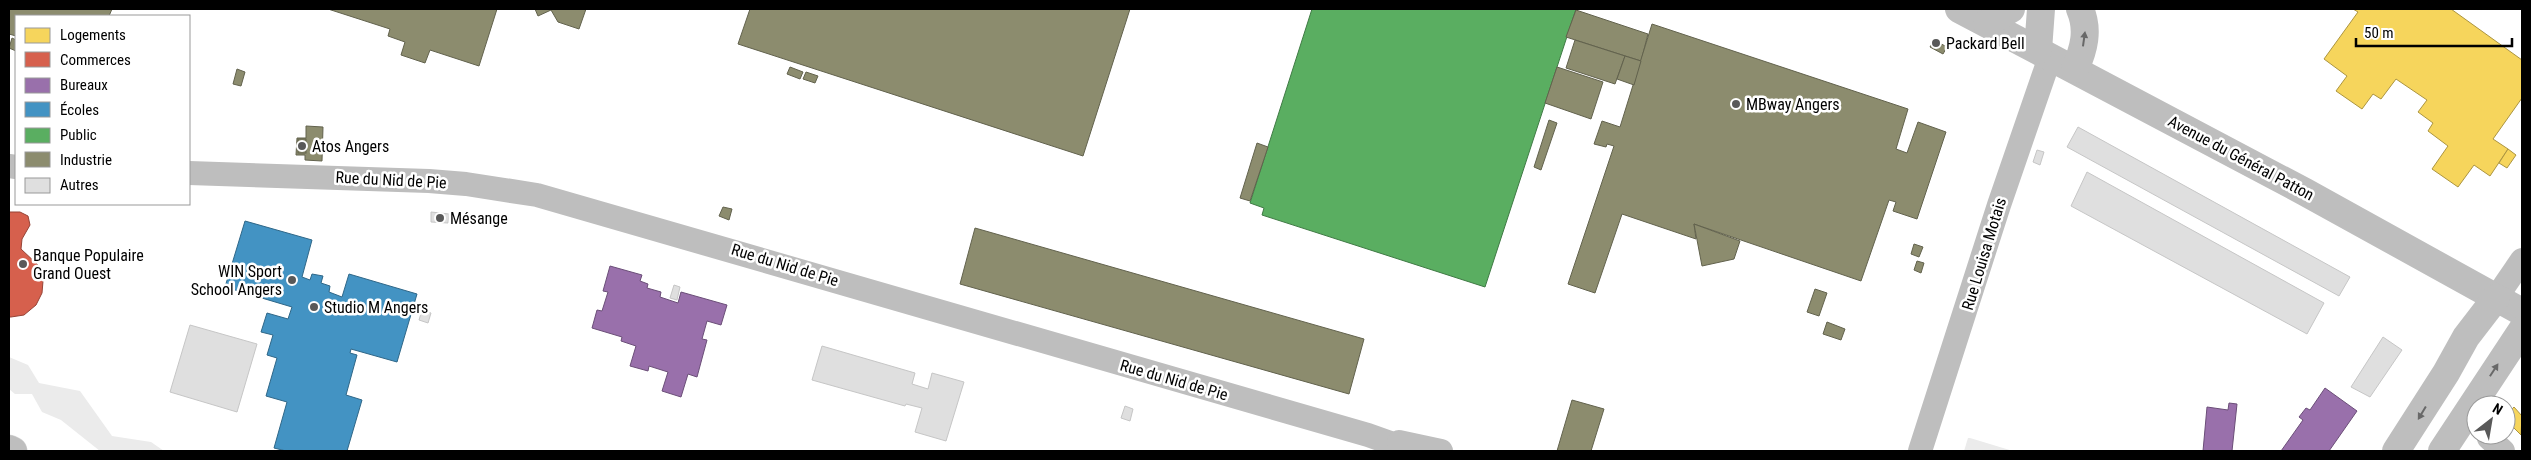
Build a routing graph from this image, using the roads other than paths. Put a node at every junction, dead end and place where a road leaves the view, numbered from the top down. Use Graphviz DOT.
graph roads {
  1 [pos="1959,9"];
  2 [pos="2011,9"];
  3 [pos="2041,9"];
  4 [pos="2080,9"];
  5 [pos="1987,23"];
  6 [pos="2044,54"];
  7 [pos="2075,69"];
  8 [pos="190,173"];
  9 [pos="2522,260"];
  10 [pos="2496,298"];
  11 [pos="2522,312"];
  12 [pos="2522,330"];
  13 [pos="1368,435"];
  14 [pos="9,448"];
  15 [pos="13,451"];
  16 [pos="1413,451"];
  17 [pos="1442,451"];
  18 [pos="1920,451"];
  19 [pos="2396,451"];
  20 [pos="2442,451"];
  1 -- 5 [label="main road, Avenue du Général Patton"];
  2 -- 5 [label="main road"];
  3 -- 6 [label="main road"];
  7 -- 4 [label="main road, one-way"];
  5 -- 6 [label="main road, Avenue du Général Patton"];
  6 -- 7 [label="main road, Avenue du Général Patton"];
  6 -- 18 [label="street, Rue Louisa Motais"];
  7 -- 10 [label="main road, Avenue du Général Patton"];
  8 -- 13 [label="street, Rue du Nid de Pie"];
  9 -- 10 [label="street"];
  10 -- 11 [label="main road, Avenue du Général Patton"];
  10 -- 19 [label="main road, one-way"];
  20 -- 12 [label="main road, one-way"];
  13 -- 16 [label="street, Rue du Nid de Pie"];
  13 -- 17 [label="street, Rue du Nid de Pie"];
  14 -- 15 [label="main road"];
}
